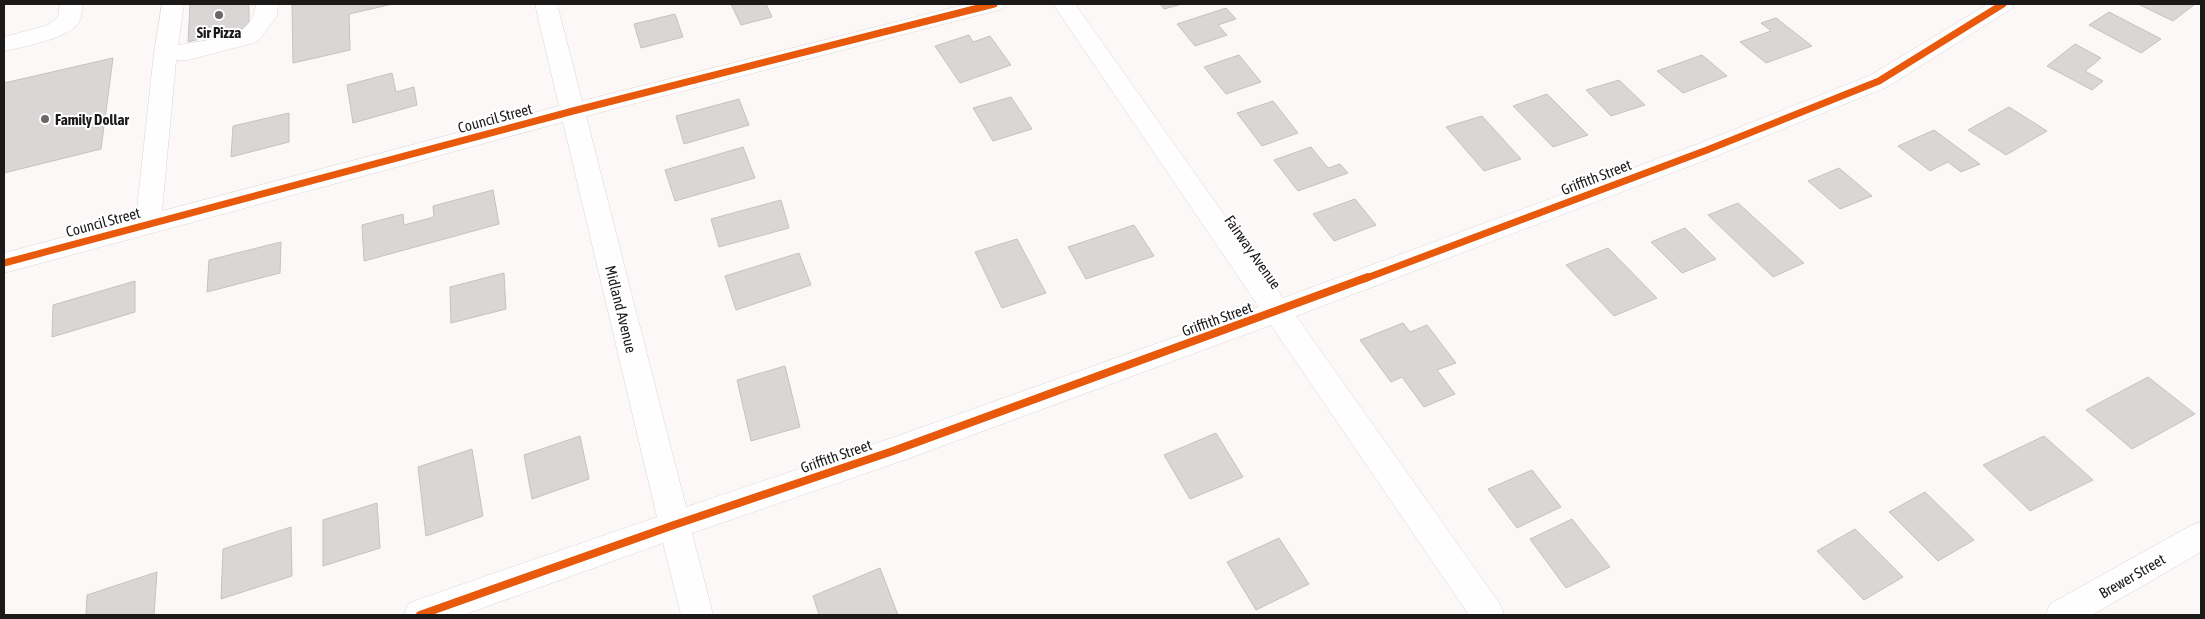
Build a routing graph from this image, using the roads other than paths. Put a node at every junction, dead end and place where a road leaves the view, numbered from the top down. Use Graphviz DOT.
graph roads {
  1 [pos="71,4"];
  2 [pos="173,4"];
  3 [pos="267,4"];
  4 [pos="546,4"];
  5 [pos="994,4"];
  6 [pos="1064,4"];
  7 [pos="2004,4"];
  8 [pos="4,44"];
  9 [pos="165,52"];
  10 [pos="573,111"];
  11 [pos="148,224"];
  12 [pos="4,263"];
  13 [pos="1278,311"];
  14 [pos="674,525"];
  15 [pos="2201,536"];
  16 [pos="420,615"];
  17 [pos="697,615"];
  18 [pos="1488,615"];
  19 [pos="2062,615"];
  1 -- 8 [label="street"];
  2 -- 9 [label="street"];
  3 -- 9 [label="street"];
  4 -- 10 [label="street, Midland Avenue"];
  5 -- 10 [label="street, Council Street"];
  6 -- 13 [label="street, Fairway Avenue"];
  7 -- 13 [label="street, Griffith Street"];
  9 -- 11 [label="street"];
  10 -- 11 [label="street, Council Street"];
  10 -- 14 [label="street, Midland Avenue"];
  11 -- 12 [label="street, Council Street"];
  13 -- 14 [label="street, Griffith Street"];
  13 -- 18 [label="street, Fairway Avenue"];
  14 -- 16 [label="street, Griffith Street"];
  14 -- 17 [label="street, Midland Avenue"];
  15 -- 19 [label="street, Brewer Street"];
}
